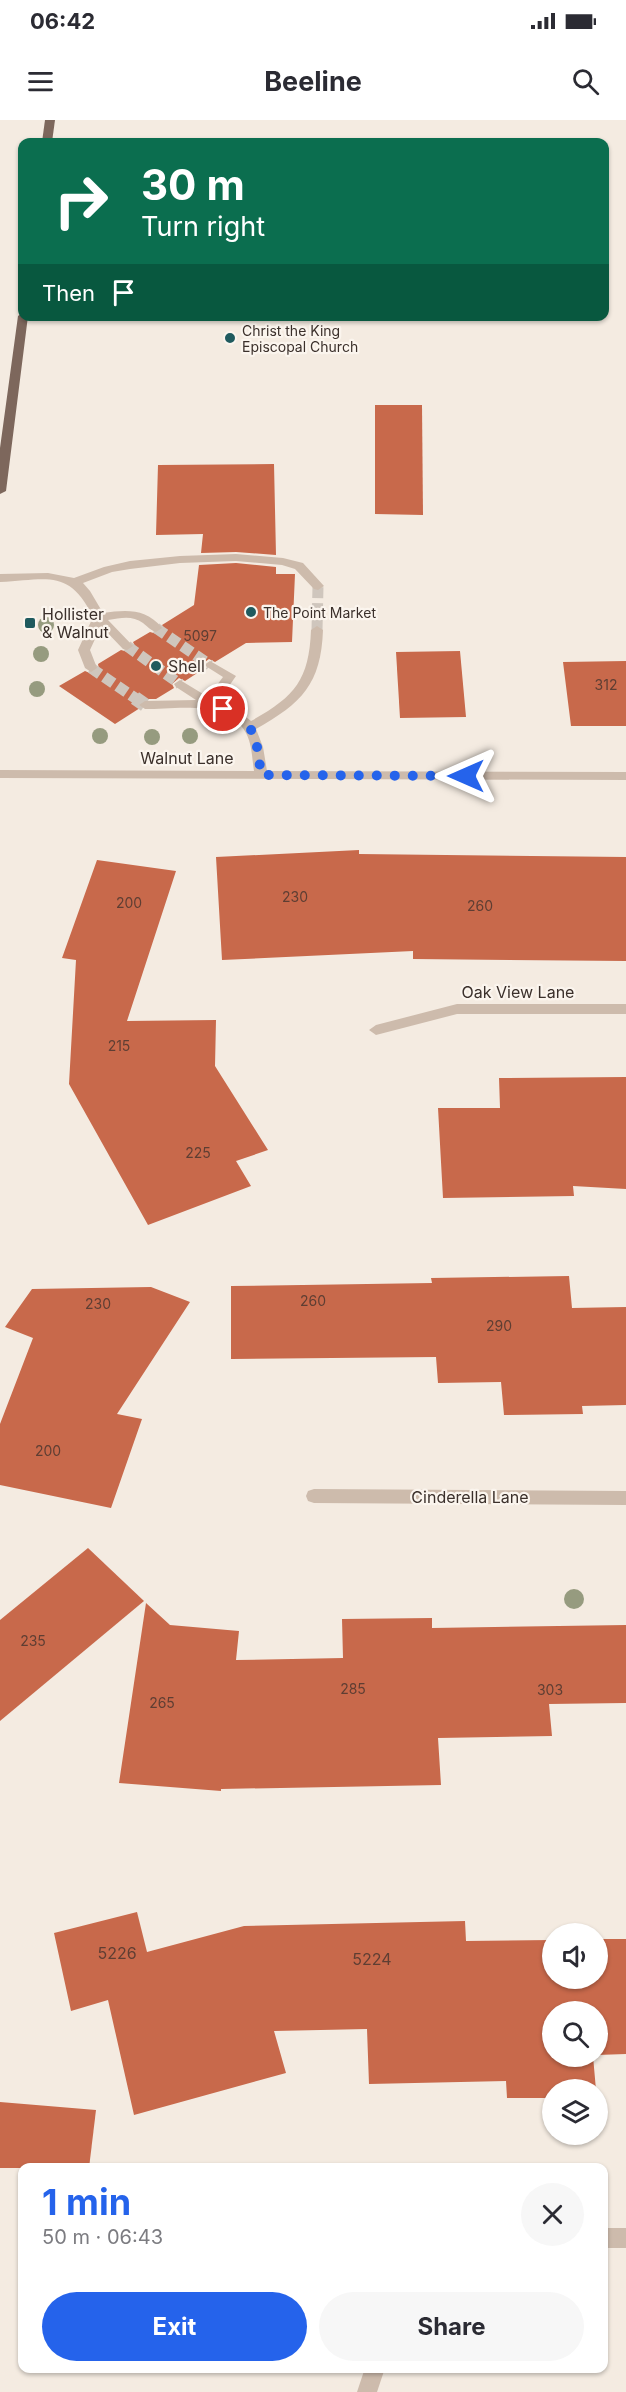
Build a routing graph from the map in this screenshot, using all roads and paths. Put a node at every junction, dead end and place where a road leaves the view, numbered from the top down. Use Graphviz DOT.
graph roads {
  1 [pos="50,120"];
  2 [pos="47,138"];
  3 [pos="22,321"];
  4 [pos="0,491"];
  5 [pos="0,578"];
  6 [pos="74,582"];
  7 [pos="318,586"];
  8 [pos="99,617"];
  9 [pos="156,628"];
  10 [pos="317,630"];
  11 [pos="127,646"];
  12 [pos="210,665"];
  13 [pos="90,668"];
  14 [pos="180,684"];
  15 [pos="210,704"];
  16 [pos="146,705"];
  17 [pos="250,727"];
  18 [pos="0,774"];
  19 [pos="261,775"];
  20 [pos="626,777"];
  21 [pos="626,1009"];
  22 [pos="376,1030"];
  23 [pos="314,1496"];
  24 [pos="626,1498"];
  25 [pos="608,2238"];
  26 [pos="626,2238"];
  27 [pos="373,2373"];
  28 [pos="367,2392"];
  1 -- 2 [label="main road"];
  3 -- 4 [label="main road"];
  5 -- 6 [label="street"];
  6 -- 7 [label="street"];
  6 -- 8 [label="street"];
  8 -- 9 [label="street"];
  8 -- 11 [label="street"];
  8 -- 13 [label="street"];
  10 -- 17 [label="street"];
  12 -- 15 [label="street"];
  14 -- 15 [label="street"];
  15 -- 16 [label="street"];
  15 -- 17 [label="street"];
  17 -- 19 [label="street"];
  18 -- 19 [label="street, Walnut Lane"];
  19 -- 20 [label="street, Walnut Lane"];
  21 -- 22 [label="street, Oak View Lane"];
  23 -- 24 [label="street, Cinderella Lane"];
  25 -- 26 [label="street"];
  27 -- 28 [label="street"];
}
